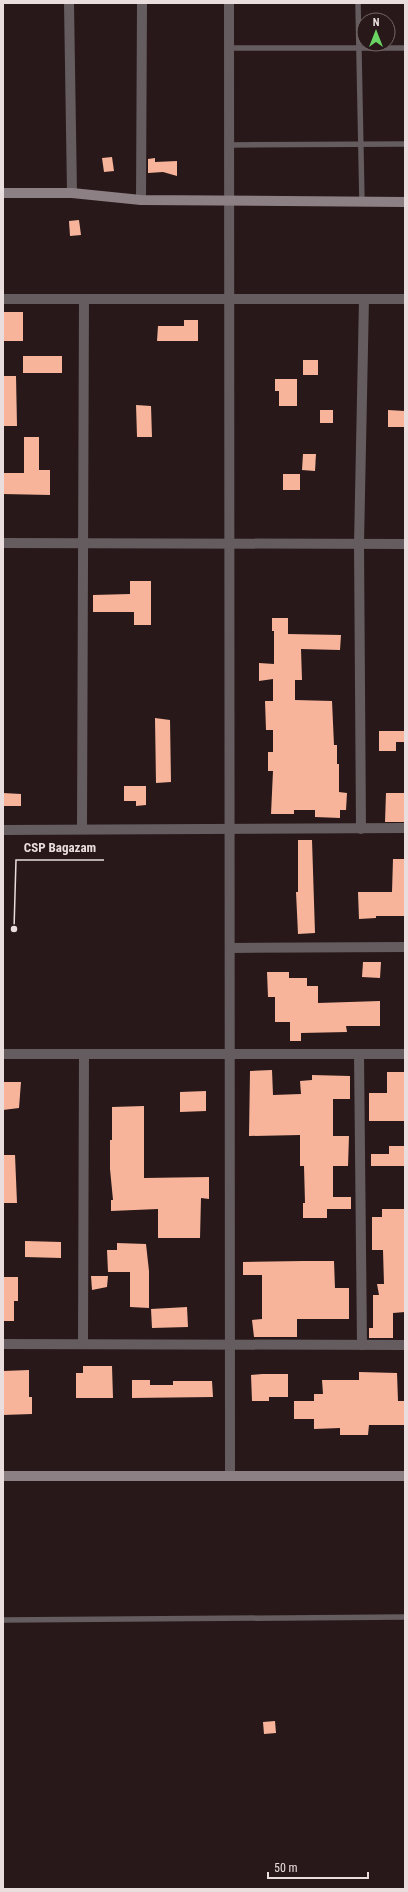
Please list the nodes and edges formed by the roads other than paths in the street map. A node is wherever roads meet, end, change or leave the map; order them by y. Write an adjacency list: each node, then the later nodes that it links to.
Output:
1 (69, 3): 11 (street)
2 (142, 3): 12 (street)
3 (229, 3): 4 (street)
4 (229, 48): 5 (lane); 9 (street)
5 (356, 48)
6 (359, 52): 7 (lane)
7 (361, 144): 8 (lane); 9 (lane); 15 (lane)
8 (405, 144)
9 (229, 145): 13 (street)
10 (3, 193): 11 (street)
11 (72, 193): 12 (street)
12 (141, 200): 13 (street)
13 (229, 200): 15 (street); 18 (street)
14 (405, 202): 15 (street)
15 (362, 203)
16 (3, 299): 17 (street)
17 (84, 299): 18 (street); 22 (street)
18 (230, 299): 19 (street); 23 (street)
19 (364, 299): 20 (street); 24 (street)
20 (405, 299)
21 (3, 543): 22 (street)
22 (83, 543): 23 (street); 27 (street)
23 (230, 543): 24 (street); 28 (street)
24 (360, 544): 25 (street); 29 (street)
25 (405, 544)
26 (405, 828): 29 (street)
27 (82, 829): 28 (street); 30 (street)
28 (230, 829): 29 (street); 32 (street)
29 (361, 829)
30 (3, 830)
31 (405, 947): 32 (street)
32 (230, 948): 35 (street)
33 (3, 1054): 34 (street)
34 (84, 1054): 35 (street); 39 (street)
35 (230, 1054): 36 (street); 40 (street)
36 (360, 1054): 37 (street); 41 (street)
37 (405, 1054)
38 (3, 1344): 39 (street)
39 (83, 1344): 40 (street)
40 (230, 1344): 41 (street); 44 (street)
41 (362, 1345): 42 (street)
42 (405, 1345)
43 (3, 1476): 44 (street)
44 (230, 1476): 45 (street)
45 (405, 1476)
46 (405, 1617): 47 (lane)
47 (3, 1620)

